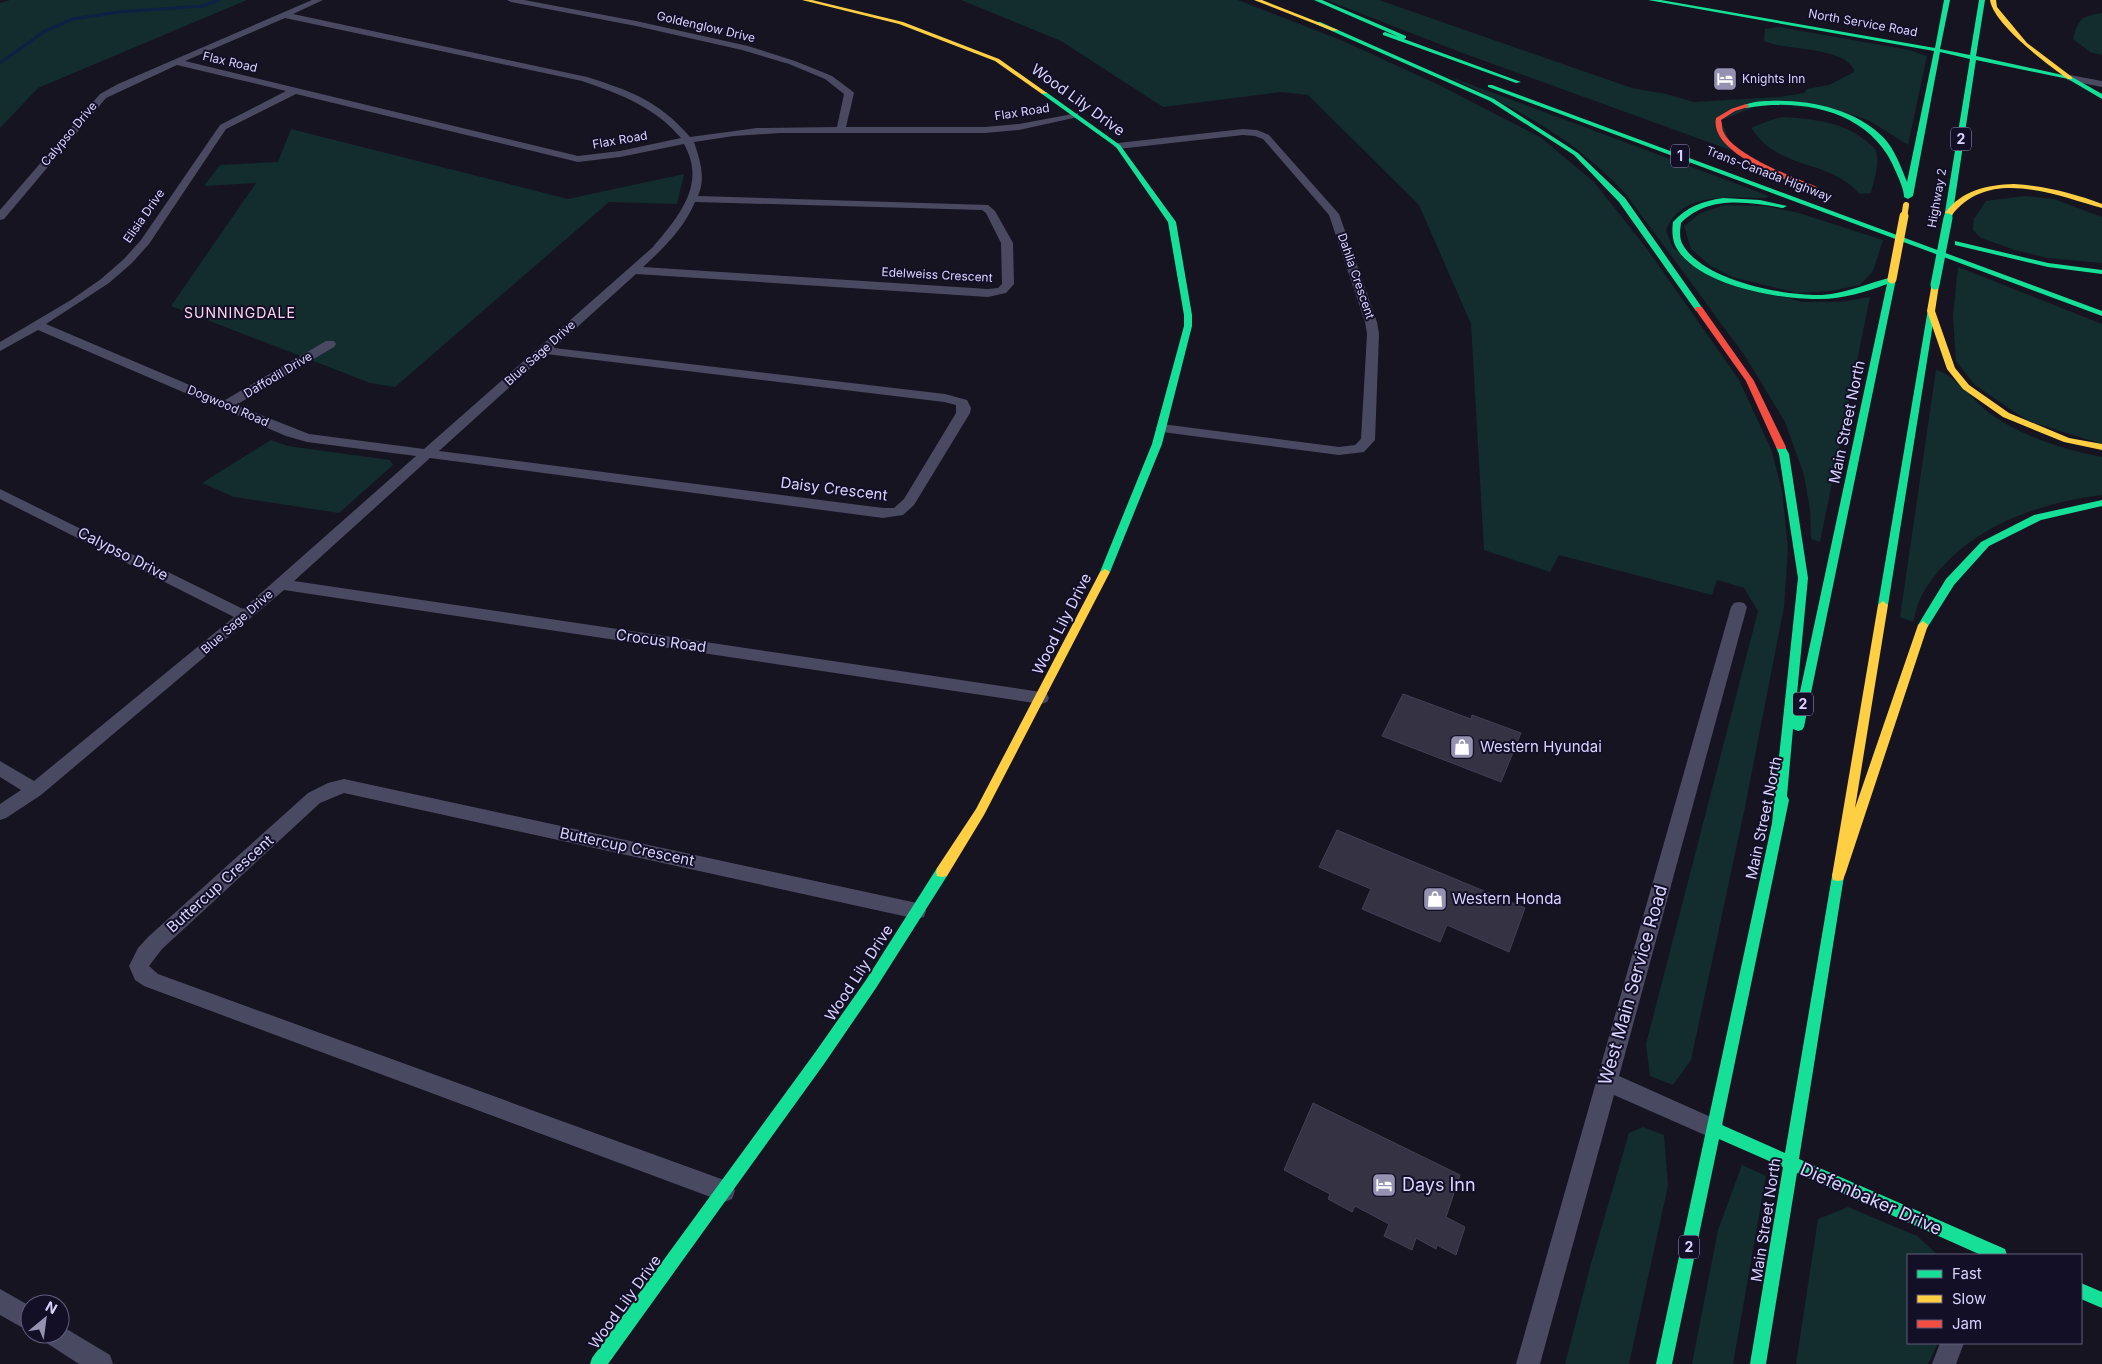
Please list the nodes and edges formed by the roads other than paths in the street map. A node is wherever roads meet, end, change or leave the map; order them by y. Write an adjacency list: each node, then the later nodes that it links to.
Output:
1 (319, 0): 11 (street, Calypso Drive)
2 (511, 0): 23 (street, Goldenglow Drive)
3 (805, 0): 22 (main road, Wood Lily Drive)
4 (1257, 0): 12 (main road, Trans-Canada Highway / 1)
5 (1318, 0): 15 (main road)
6 (1651, 0): 13 (main road, North Service Road)
7 (1947, 0): 13 (main road, Highway 2 / 2)
8 (1982, 0): 14 (main road, Highway 2 / 2)
9 (1993, 0): 17 (main road)
10 (1302, 3): 15 (main road)
11 (285, 14): 16 (street, Calypso Drive); 24 (street, Blue Sage Drive)
12 (1318, 23): 33 (main road, Trans-Canada Highway / 1); 62 (main road)
13 (1937, 50): 14 (main road, North Service Road); 28 (main road, Highway 2 / 2)
14 (1973, 59): 17 (main road, North Service Road); 30 (main road, Highway 2 / 2)
15 (1458, 61): 19 (main road)
16 (177, 62): 20 (street, Flax Road); 31 (street, Calypso Drive)
17 (2070, 78): 18 (street); 21 (main road)
18 (2102, 84)
19 (1532, 87)
20 (296, 90): 24 (street, Flax Road); 45 (street, Elisia Drive)
21 (2102, 97)
22 (1075, 116): 23 (street, Flax Road); 25 (main road, Wood Lily Drive)
23 (841, 130): 24 (street, Flax Road)
24 (689, 140): 27 (street, Blue Sage Drive)
25 (1118, 146): 50 (main road, Wood Lily Drive); 50 (street, Dahlia Crescent)
26 (1726, 158): 28 (main road, Trans-Canada Highway)
27 (693, 199): 37 (street, Blue Sage Drive); 37 (street, Edelweiss Crescent)
28 (1907, 200): 40 (main road, Highway 2 / 2, bridge)
29 (2102, 206): 30 (main road)
30 (1948, 216): 42 (main road, Highway 2 / 2, bridge)
31 (0, 217)
32 (1893, 218): 34 (main road)
33 (1862, 224): 40 (main road); 41 (main road, Trans-Canada Highway / 1)
34 (1912, 225)
35 (1930, 232): 36 (main road)
36 (1958, 242): 38 (main road); 39 (main road)
37 (634, 270): 48 (street, Blue Sage Drive)
38 (2102, 272)
39 (2057, 278)
40 (1892, 279): 62 (main road, Main Street North / 2)
41 (2057, 297): 43 (main road, Trans-Canada Highway / 1); 44 (main road)
42 (1931, 311): 51 (main road); 63 (main road, Main Street North / 2)
43 (2102, 314)
44 (2102, 318)
45 (37, 325): 47 (street, Elisia Drive); 49 (street, Dogwood Road)
46 (330, 344): 49 (street, Daffodil Drive)
47 (0, 347)
48 (543, 350): 52 (street, Blue Sage Drive); 52 (street, Daisy Crescent)
49 (226, 405): 52 (street, Dogwood Road)
50 (1162, 428): 58 (main road, Wood Lily Drive)
51 (2102, 447)
52 (428, 454): 55 (street, Blue Sage Drive)
53 (0, 493): 57 (street, Calypso Drive)
54 (2102, 503): 63 (main road)
55 (280, 584): 57 (street, Blue Sage Drive); 58 (street, Crocus Road)
56 (1739, 607): 65 (street, West Main Service Road)
57 (245, 616): 60 (street, Blue Sage Drive)
58 (1041, 698): 64 (main road, Wood Lily Drive)
59 (0, 768): 60 (street)
60 (35, 790): 61 (street, Blue Sage Drive)
61 (0, 813)
62 (1778, 824): 66 (main road, Main Street North / 2)
63 (1840, 872): 67 (main road, Main Street North / 2)
64 (917, 911): 68 (main road, Wood Lily Drive); 68 (street, Buttercup Crescent)
65 (1606, 1082): 66 (street, Diefenbaker Drive); 78 (street, West Main Service Road)
66 (1714, 1129): 67 (main road, Diefenbaker Drive); 79 (main road, Main Street North / 2)
67 (1790, 1163): 69 (main road, Diefenbaker Drive); 80 (main road, Main Street North / 2)
68 (724, 1191): 77 (main road, Wood Lily Drive)
69 (1992, 1254)
70 (2082, 1291): 71 (main road)
71 (2102, 1300)
72 (0, 1301): 73 (street)
73 (20, 1314)
74 (69, 1344): 76 (street)
75 (1952, 1344): 81 (street)
76 (101, 1364)
77 (598, 1364)
78 (1528, 1364)
79 (1664, 1364)
80 (1758, 1364)
81 (1944, 1364)

